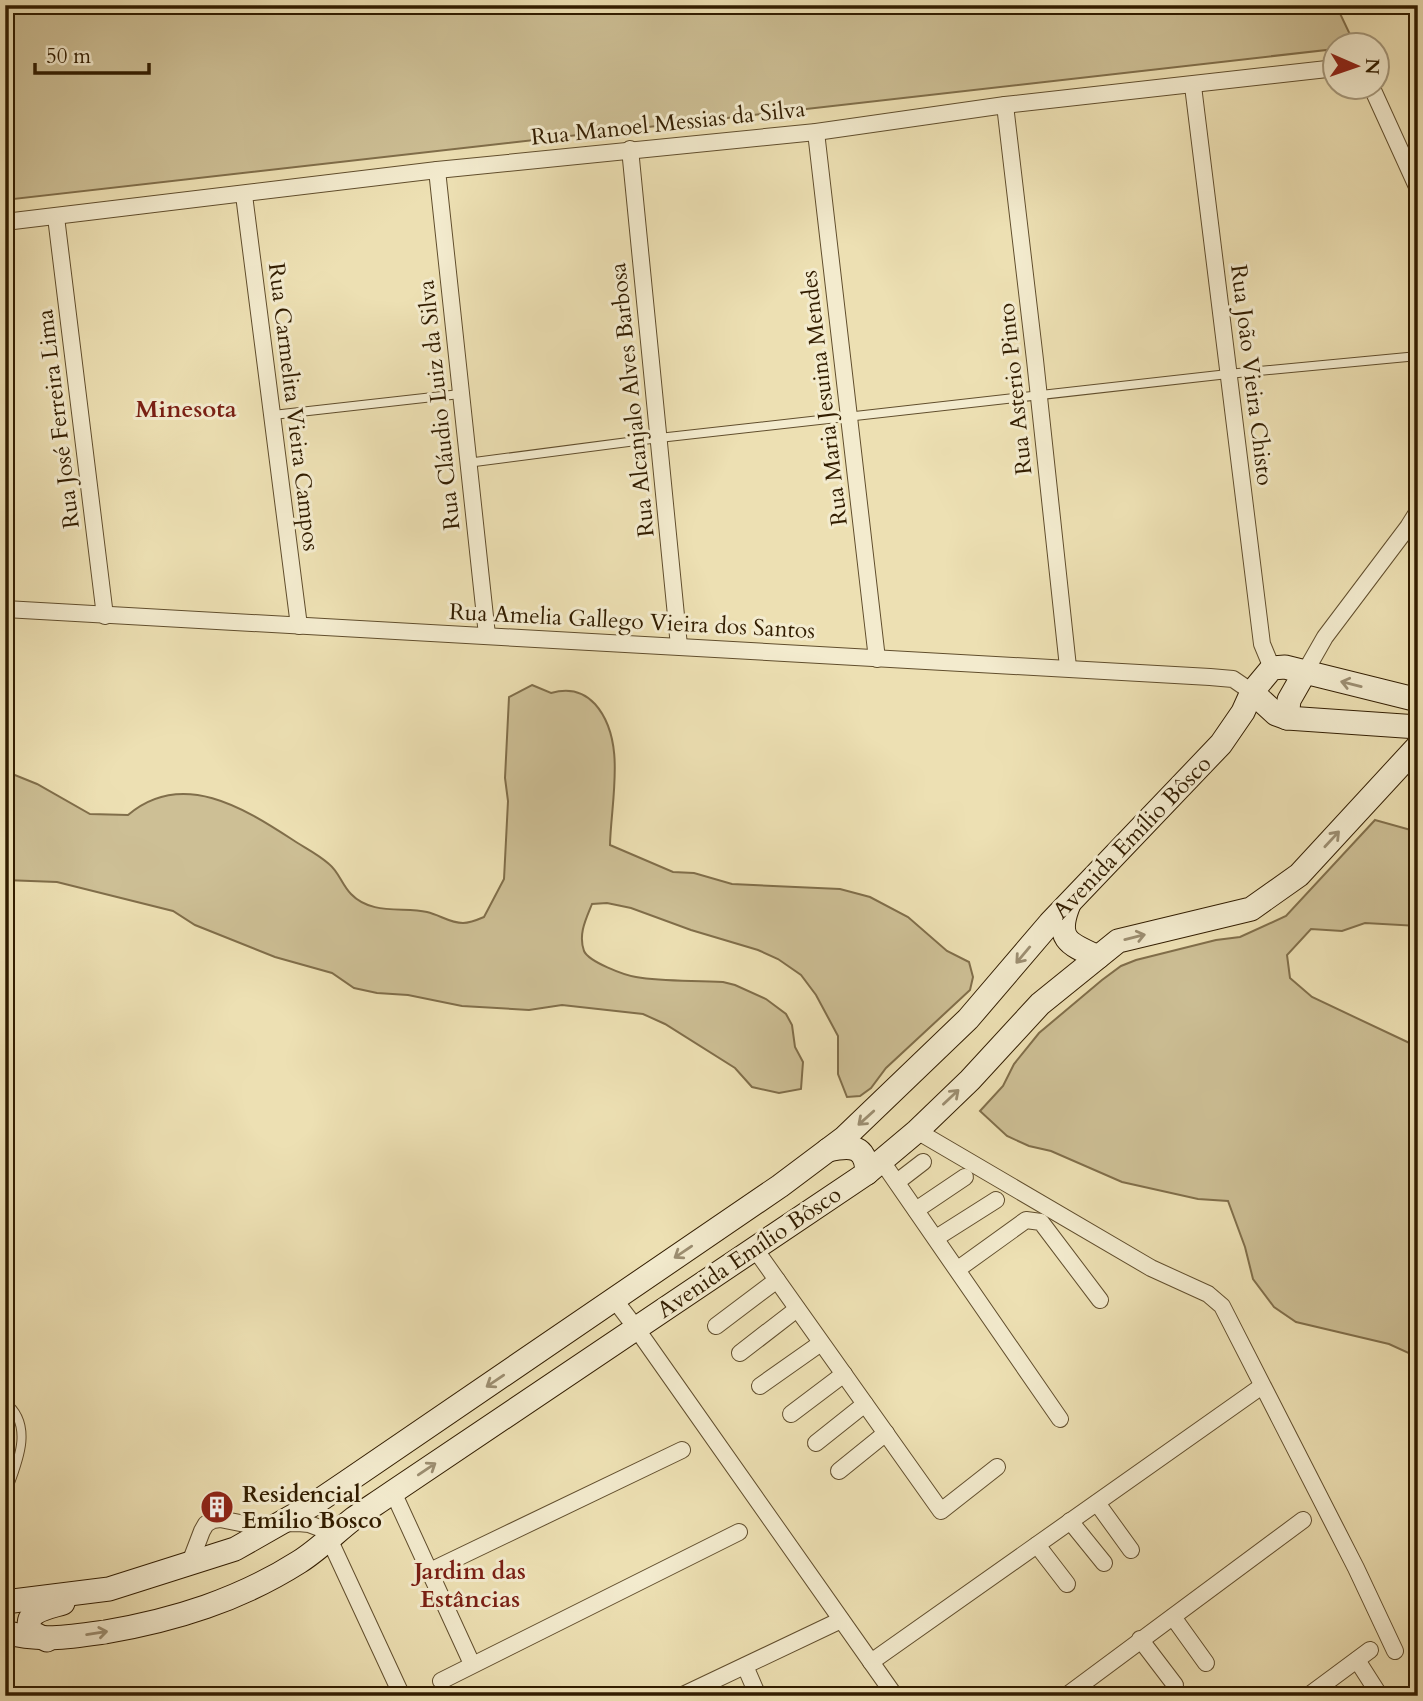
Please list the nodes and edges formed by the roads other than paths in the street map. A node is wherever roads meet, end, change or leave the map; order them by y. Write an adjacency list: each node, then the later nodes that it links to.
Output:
1 (1322, 70): 2 (street, Rua Manoel Messias da Silva)
2 (1193, 86): 4 (street, Rua Manoel Messias da Silva); 13 (street, Rua João Vieira Chisto)
3 (1378, 102): 8 (street)
4 (1004, 105): 5 (street, Rua Manoel Messias da Silva); 15 (street, Rua Asterio Pinto)
5 (816, 132): 6 (street, Rua Manoel Messias da Silva); 17 (street, Rua Maria Jesuina Mendes)
6 (629, 149): 7 (street, Rua Manoel Messias da Silva); 18 (street, Rua Alcanjalo Alves Barbosa)
7 (437, 170): 9 (street, Rua Manoel Messias da Silva); 14 (street, Rua Cláudio Luiz da Silva)
8 (1418, 189)
9 (244, 195): 10 (street, Rua Manoel Messias da Silva); 16 (street, Rua Carmelita Vieira Campos)
10 (56, 217): 11 (street, Rua Manoel Messias da Silva); 22 (street, Rua José Ferreira Lima)
11 (5, 222)
12 (1418, 356): 13 (lane)
13 (1228, 374): 15 (lane); 28 (street, Rua João Vieira Chisto)
14 (460, 394): 16 (lane); 19 (street, Rua Cláudio Luiz da Silva)
15 (1039, 396): 17 (lane); 27 (street, Rua Asterio Pinto)
16 (273, 415): 23 (street, Rua Carmelita Vieira Campos)
17 (849, 418): 18 (lane); 26 (street, Rua Maria Jesuina Mendes)
18 (659, 438): 19 (lane); 25 (street, Rua Alcanjalo Alves Barbosa)
19 (467, 463): 24 (street, Rua Cláudio Luiz da Silva)
20 (1418, 511): 29 (street)
21 (5, 608): 22 (street, Rua Amelia Gallego Vieira dos Santos)
22 (105, 616): 23 (street, Rua Amelia Gallego Vieira dos Santos)
23 (299, 626): 24 (street, Rua Amelia Gallego Vieira dos Santos)
24 (487, 635): 25 (street, Rua Amelia Gallego Vieira dos Santos)
25 (679, 646): 26 (street, Rua Amelia Gallego Vieira dos Santos)
26 (877, 659): 27 (street, Rua Amelia Gallego Vieira dos Santos)
27 (1068, 667): 30 (street, Rua Amelia Gallego Vieira dos Santos)
28 (1272, 668): 29 (main road); 30 (main road, Avenida Emílio Bôsco)
29 (1305, 672): 31 (main road, one-way to 29); 32 (main road)
30 (1252, 692): 32 (main road); 35 (main road, Avenida Emílio Bôsco)
31 (1418, 700)
32 (1287, 718): 33 (main road)
33 (1418, 727)
34 (1418, 746): 36 (main road, Avenida Emílio Bôsco, one-way to 34)
35 (1070, 901): 36 (main road); 38 (main road, Avenida Emílio Bôsco, one-way to 38)
36 (1098, 957): 37 (main road, Avenida Emílio Bôsco, one-way to 36)
37 (917, 1131): 40 (main road, Avenida Emílio Bôsco); 58 (street)
38 (828, 1150): 40 (main road); 49 (main road, Avenida Emílio Bôsco, one-way to 49)
39 (923, 1162): 42 (street)
40 (874, 1166): 42 (street); 46 (main road, Avenida Emílio Bôsco)
41 (965, 1177): 44 (street)
42 (897, 1182): 44 (street)
43 (996, 1200): 45 (street)
44 (916, 1210): 45 (street)
45 (936, 1238): 47 (street)
46 (755, 1249): 48 (street); 53 (main road, Avenida Emílio Bôsco)
47 (958, 1269): 50 (street); 62 (street)
48 (777, 1280): 51 (street); 52 (street)
49 (614, 1300): 53 (street); 73 (main road, Avenida Emílio Bôsco, one-way to 73)
50 (1100, 1300)
51 (797, 1309): 54 (street); 55 (street)
52 (716, 1326)
53 (636, 1328): 68 (main road, Avenida Emílio Bôsco, one-way to 53); 85 (street)
54 (821, 1343): 56 (street); 57 (street)
55 (740, 1353)
56 (844, 1374): 60 (street); 61 (street)
57 (760, 1386)
58 (1262, 1386): 70 (street); 89 (street)
59 (5, 1402): 69 (lane)
60 (865, 1404): 63 (street); 64 (street)
61 (791, 1414)
62 (1060, 1419)
63 (886, 1433): 66 (street); 67 (street)
64 (816, 1443)
65 (682, 1450): 80 (street)
66 (997, 1467)
67 (839, 1471)
68 (393, 1492): 75 (main road, Avenida Emílio Bôsco); 80 (street)
69 (5, 1496)
70 (1097, 1503): 72 (street); 77 (street)
71 (1303, 1520): 84 (street)
72 (1070, 1521): 76 (street); 78 (street)
73 (280, 1524): 75 (street); 79 (main road, Avenida Emílio Bôsco); 79 (street)
74 (739, 1532): 92 (street)
75 (330, 1538): 88 (main road, Avenida Emílio Bôsco, one-way to 75); 97 (street)
76 (1037, 1545): 81 (street); 90 (street)
77 (1131, 1550)
78 (1104, 1563)
79 (189, 1565): 82 (main road, Avenida Emílio Bôsco)
80 (429, 1571): 92 (street)
81 (1067, 1584)
82 (109, 1589): 83 (main road, Avenida Emílio Bôsco); 88 (main road)
83 (5, 1602)
84 (1173, 1617): 87 (street); 91 (street)
85 (841, 1620): 90 (street); 93 (street)
86 (5, 1632): 88 (main road, Avenida Emílio Bôsco)
87 (1140, 1639): 96 (street); 102 (street)
88 (47, 1640)
89 (1395, 1651)
90 (871, 1662): 101 (street)
91 (1206, 1663)
92 (472, 1664): 95 (street)
93 (745, 1666): 94 (street); 100 (street)
94 (715, 1680): 98 (street); 99 (street)
95 (441, 1681)
96 (1175, 1685)
97 (402, 1696)
98 (681, 1696)
99 (722, 1696)
100 (758, 1696)
101 (895, 1696)
102 (1066, 1696)
103 (1308, 1696): 104 (street)
104 (1380, 1696)

